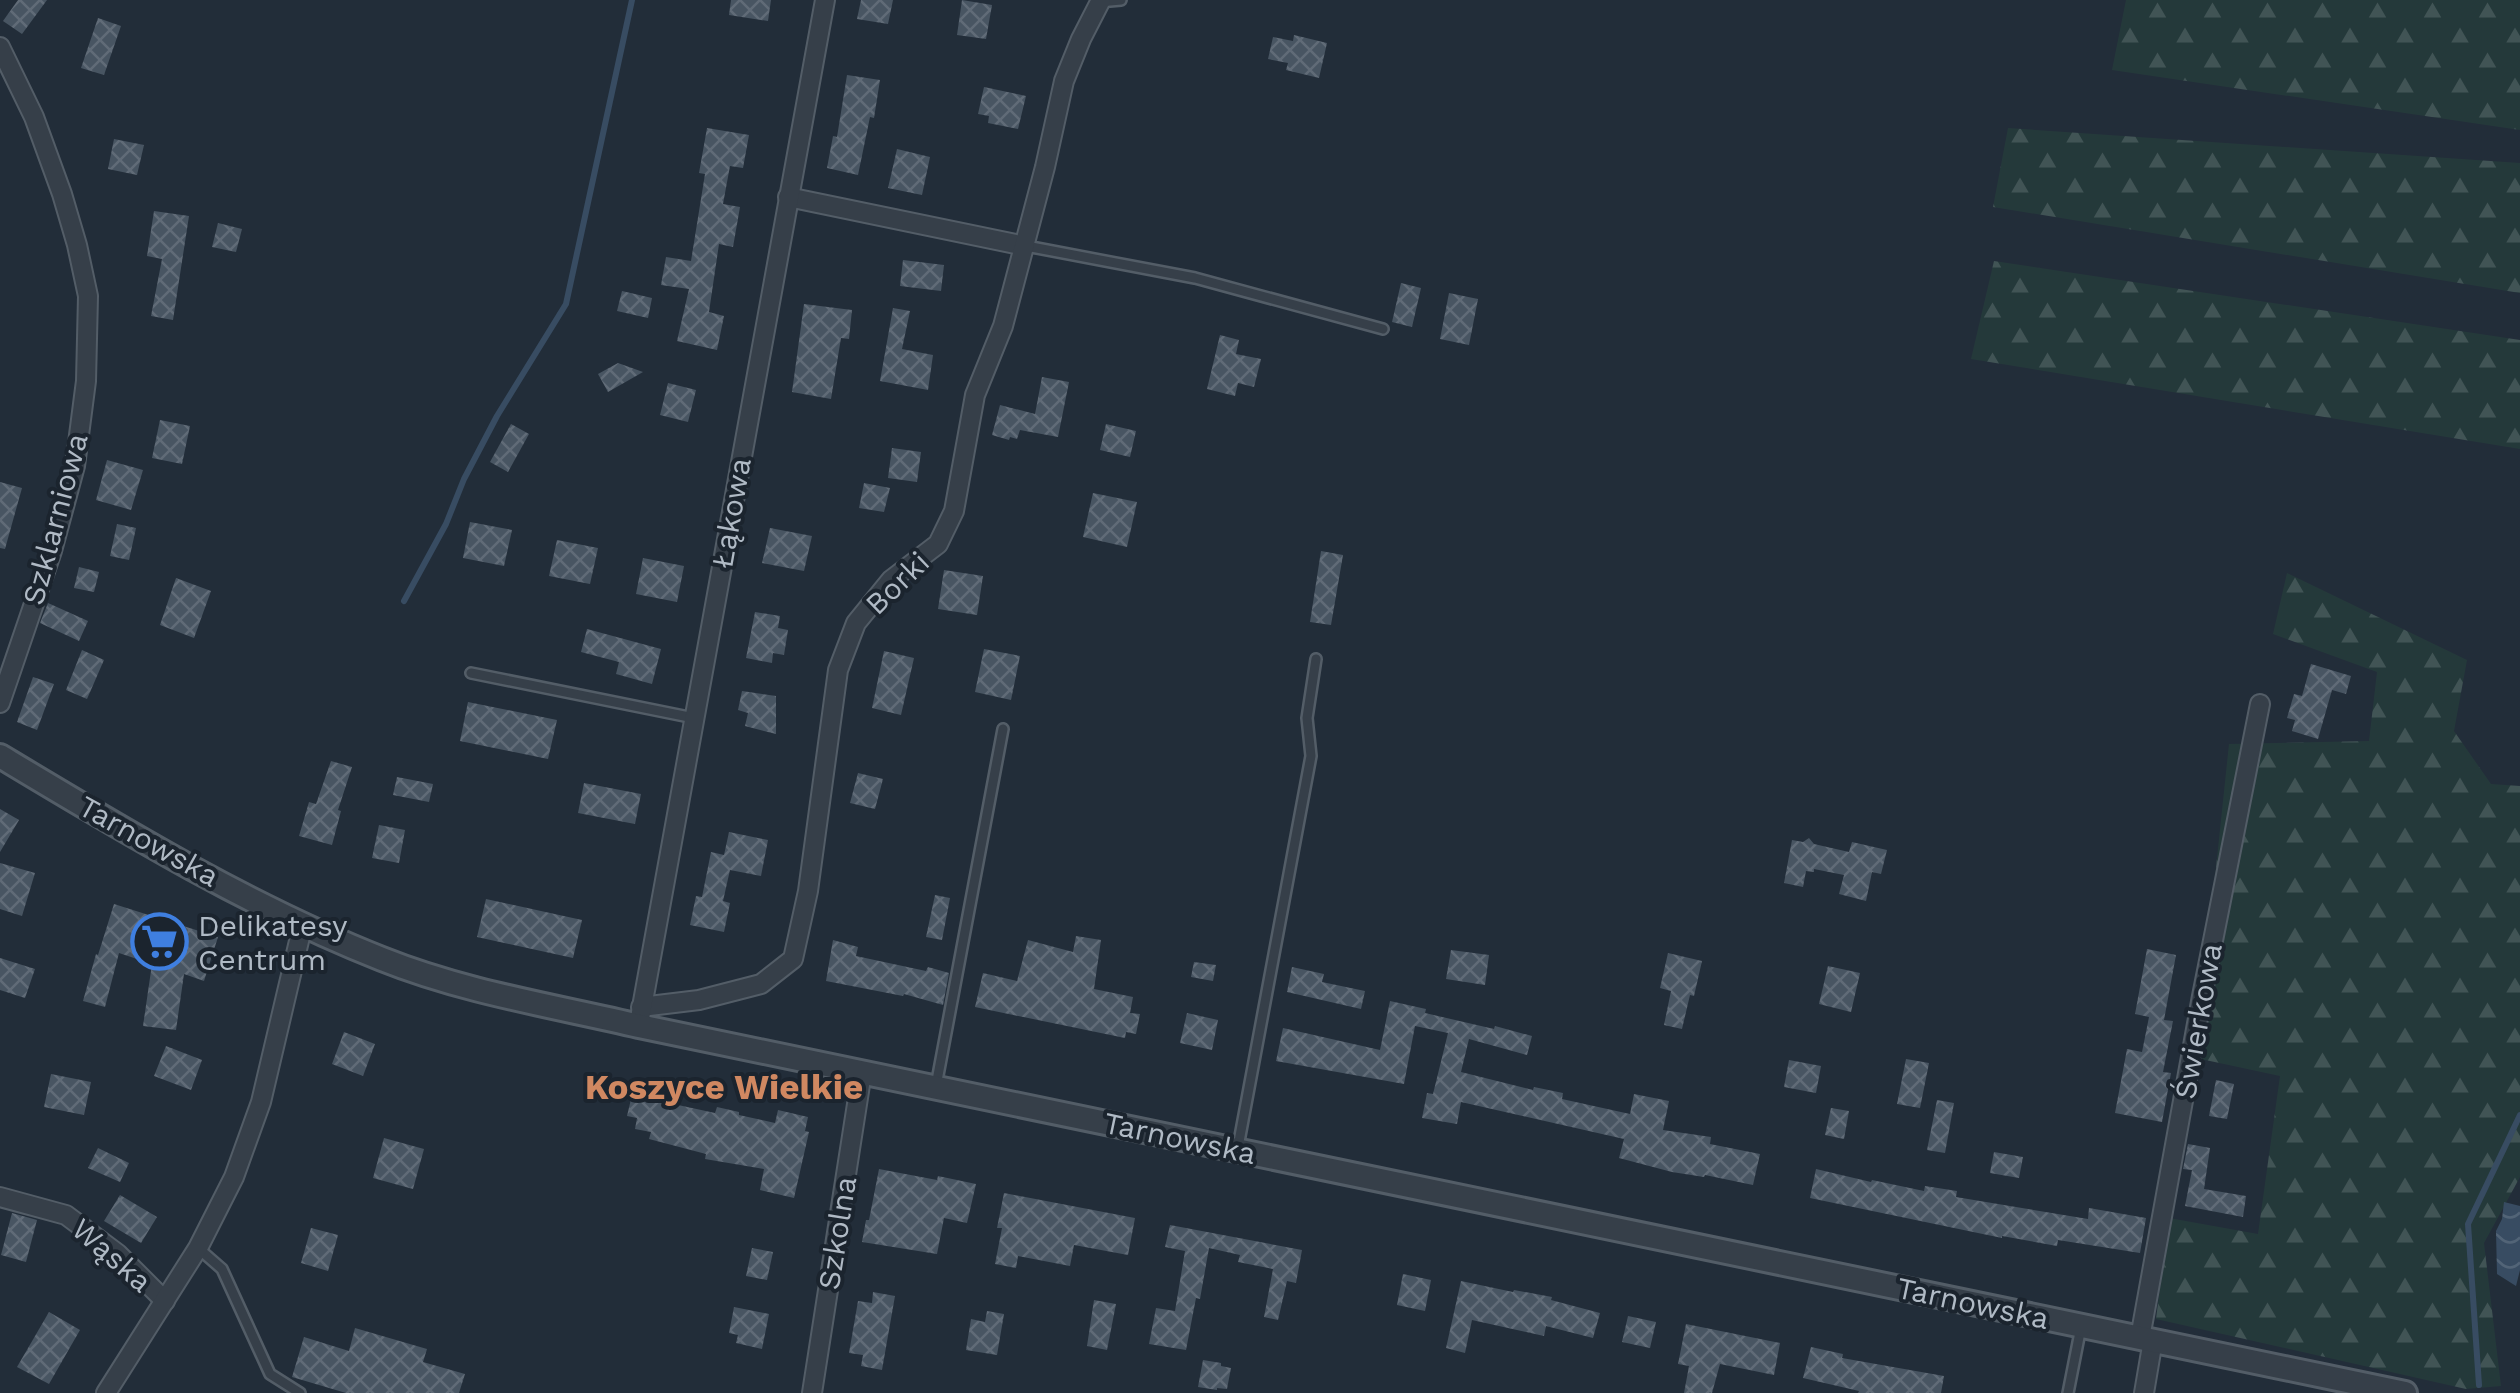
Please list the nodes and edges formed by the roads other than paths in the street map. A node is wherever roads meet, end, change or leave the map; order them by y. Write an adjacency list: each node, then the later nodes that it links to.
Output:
1 (825, 0): 5 (street, Łąkowa)
2 (1121, 0): 3 (lane)
3 (1096, 1): 6 (street, Borki)
4 (0, 47): 10 (street, Szklarniowa)
5 (788, 196): 6 (street); 12 (street, Łąkowa)
6 (1025, 246): 7 (lane); 16 (street, Borki)
7 (1383, 328)
8 (1316, 659): 19 (lane)
9 (470, 673): 12 (lane)
10 (0, 703)
11 (2260, 704): 24 (street, Świerkowa)
12 (694, 718): 16 (street, Łąkowa)
13 (1003, 729): 18 (lane)
14 (0, 756): 15 (street, Tarnowska)
15 (303, 924): 16 (street, Tarnowska); 21 (street)
16 (640, 1016): 17 (street, Tarnowska)
17 (862, 1072): 18 (street, Tarnowska); 28 (street, Szkolna)
18 (936, 1086): 19 (street, Tarnowska)
19 (1238, 1150): 23 (street, Tarnowska)
20 (0, 1197): 22 (street, Wąska)
21 (198, 1248): 22 (street); 27 (lane)
22 (164, 1302): 26 (street)
23 (2081, 1326): 24 (street, Tarnowska); 29 (lane)
24 (2147, 1339): 25 (street, Tarnowska); 30 (street)
25 (2364, 1389): 31 (street, Tarnowska)
26 (106, 1393)
27 (300, 1393)
28 (812, 1393)
29 (2068, 1393)
30 (2144, 1393)
31 (2405, 1393)

